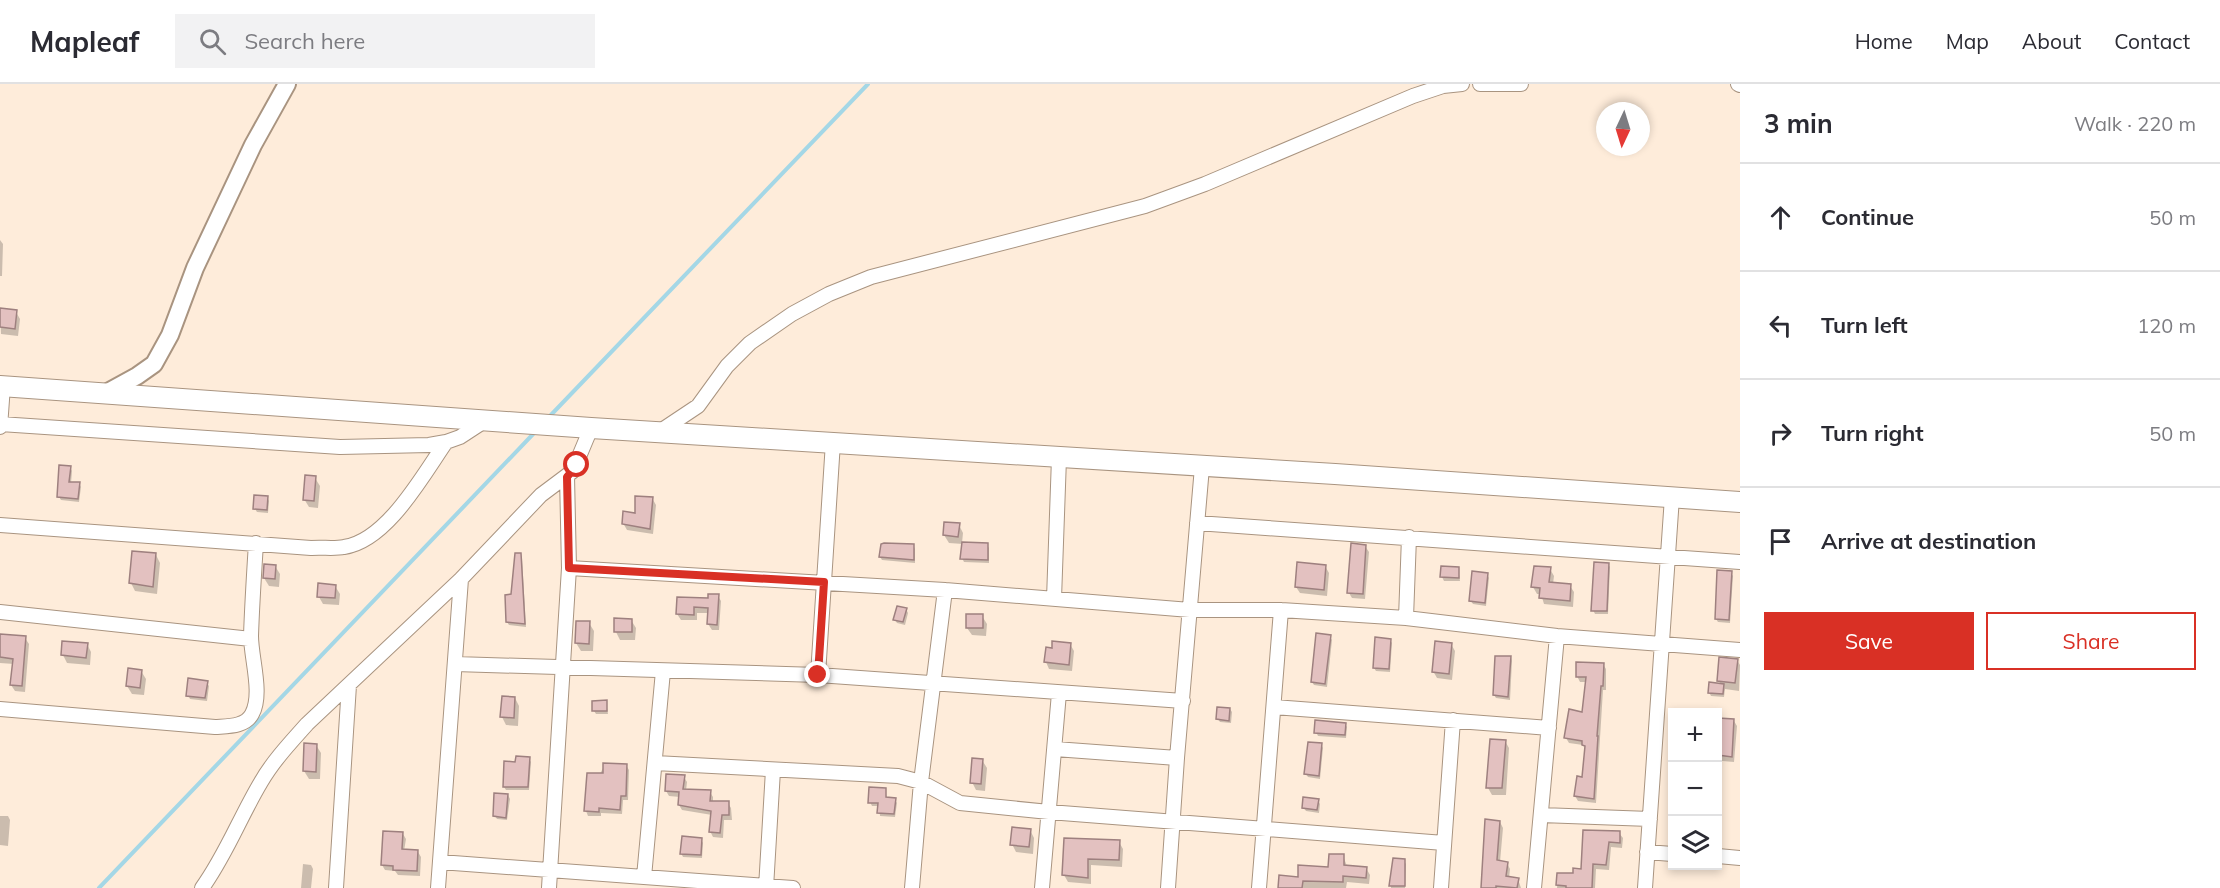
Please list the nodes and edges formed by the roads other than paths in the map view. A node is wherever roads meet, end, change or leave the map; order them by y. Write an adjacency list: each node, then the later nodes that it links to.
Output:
1 (287, 84): 6 (street)
2 (1462, 84): 10 (street)
3 (1480, 84): 4 (street)
4 (1521, 84)
5 (2, 386): 6 (main road); 8 (street)
6 (106, 393): 7 (main road)
7 (486, 420): 9 (main road); 11 (street)
8 (0, 425): 11 (street)
9 (591, 428): 10 (main road); 15 (street)
10 (659, 432): 12 (main road)
11 (446, 442): 21 (street)
12 (833, 442): 13 (main road); 26 (street)
13 (1059, 458): 14 (main road); 28 (street)
14 (1202, 466): 16 (main road); 18 (street)
15 (567, 477): 24 (street); 25 (street)
16 (1672, 497): 17 (main road); 22 (street)
17 (1740, 502)
18 (1197, 524): 20 (street); 29 (street)
19 (0, 525): 21 (street)
20 (1409, 537): 22 (street); 32 (street)
21 (256, 543): 34 (street)
22 (1668, 557): 23 (street); 35 (street)
23 (1740, 562)
24 (569, 568): 26 (street); 38 (street)
25 (461, 579): 37 (street); 41 (street)
26 (824, 582): 27 (street); 40 (street)
27 (945, 590): 28 (street); 42 (street)
28 (1054, 599): 29 (street)
29 (1190, 610): 30 (street); 44 (street)
30 (1281, 610): 32 (street); 45 (street)
31 (0, 612): 34 (street)
32 (1406, 618): 33 (street)
33 (1557, 636): 35 (street); 48 (street)
34 (251, 639): 46 (street)
35 (1662, 644): 36 (street); 56 (street)
36 (1740, 650)
37 (454, 664): 38 (street); 64 (street)
38 (563, 667): 39 (street); 65 (street)
39 (663, 671): 40 (street); 51 (street)
40 (818, 675): 42 (street)
41 (349, 685): 68 (street); 69 (street)
42 (932, 685): 43 (street); 53 (street)
43 (1059, 693): 44 (street); 49 (street)
44 (1183, 701): 50 (street)
45 (1274, 707): 47 (street); 58 (street)
46 (0, 709)
47 (1453, 720): 48 (street); 59 (street)
48 (1549, 728): 55 (street)
49 (1055, 749): 50 (street); 54 (street)
50 (1177, 758): 57 (street)
51 (655, 763): 52 (street); 66 (street)
52 (773, 770): 53 (street); 67 (street)
53 (921, 782): 54 (street); 73 (street)
54 (1049, 812): 57 (street); 74 (street)
55 (1541, 815): 56 (street); 78 (street)
56 (1650, 819): 60 (street)
57 (1173, 821): 58 (street); 75 (street)
58 (1264, 830): 59 (street); 76 (street)
59 (1444, 843): 77 (street)
60 (1647, 852): 61 (street); 79 (street)
61 (1668, 854)
62 (1722, 856): 63 (street)
63 (1740, 858)
64 (440, 862): 65 (street); 70 (street)
65 (550, 870): 66 (street); 71 (street)
66 (644, 877): 67 (street)
67 (766, 887): 72 (street)
68 (202, 888)
69 (336, 888)
70 (438, 888)
71 (549, 888)
72 (793, 888)
73 (912, 888)
74 (1042, 888)
75 (1168, 888)
76 (1259, 888)
77 (1441, 888)
78 (1534, 888)
79 (1645, 888)

